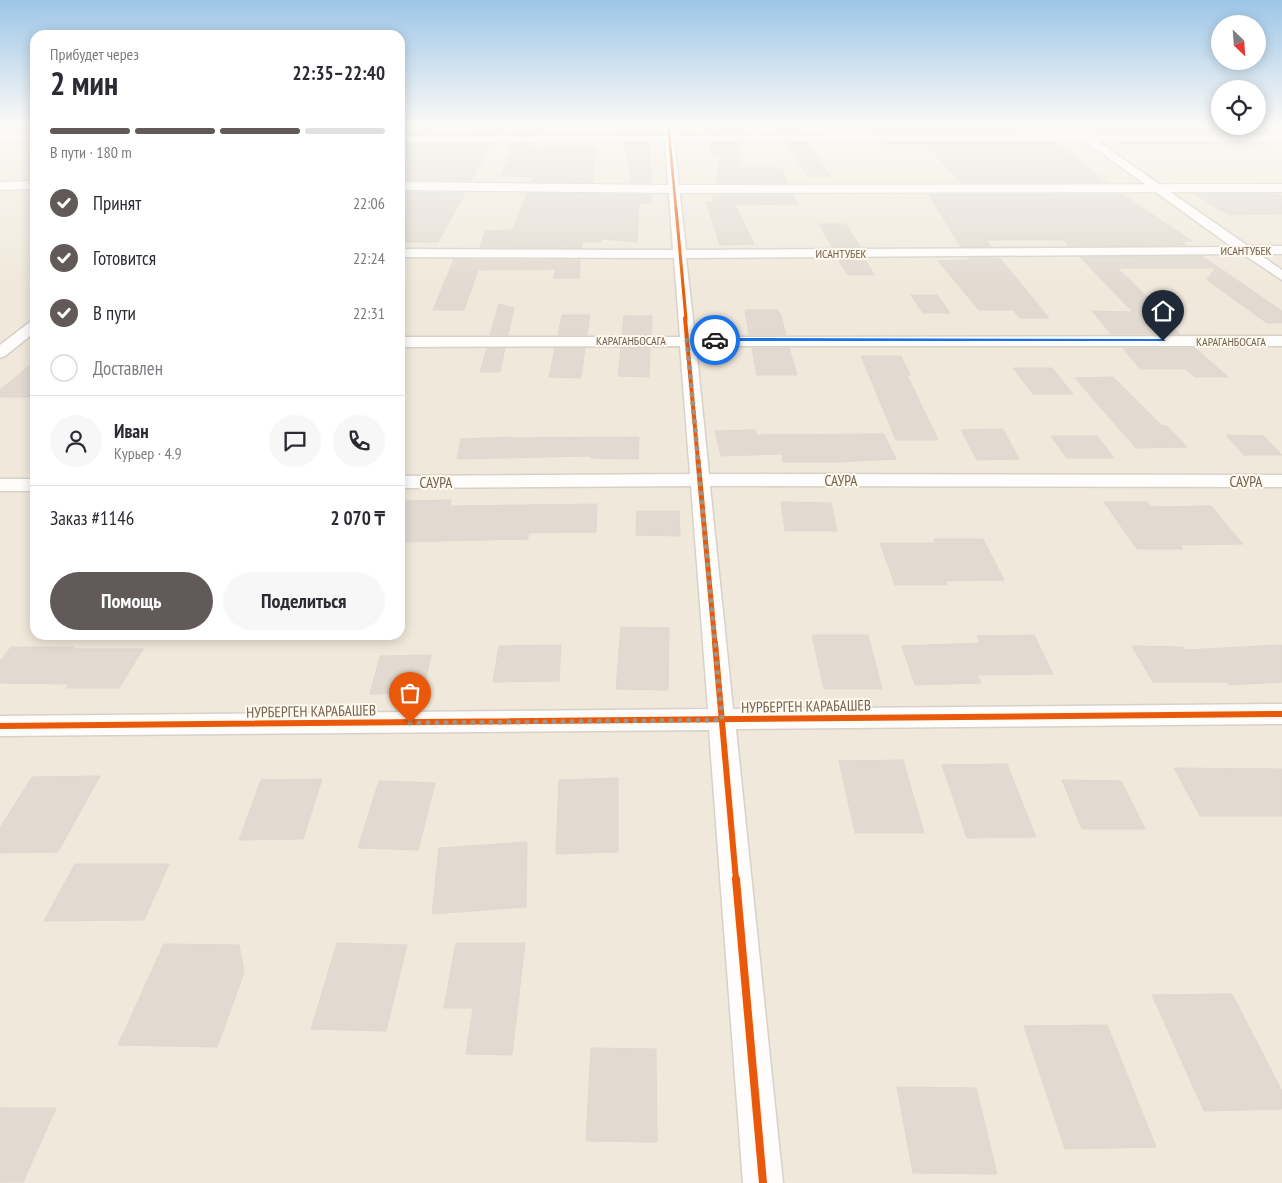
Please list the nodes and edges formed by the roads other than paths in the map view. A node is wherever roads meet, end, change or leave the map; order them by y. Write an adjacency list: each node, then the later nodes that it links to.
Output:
1 (673, 178): 8 (street)
2 (1143, 178): 6 (street)
3 (30, 185): 4 (street)
4 (0, 186)
5 (405, 186): 8 (street)
6 (1157, 188): 7 (street); 8 (street); 9 (street)
7 (1282, 188)
8 (674, 189): 12 (street)
9 (1245, 250): 10 (street, ИСАНТУБЕК); 12 (street, ИСАНТУБЕК); 13 (street)
10 (1282, 250)
11 (405, 253): 12 (street, ИСАНТУБЕК)
12 (680, 254): 15 (street)
13 (1282, 276)
14 (30, 329): 19 (street)
15 (687, 340): 16 (street, КАРАГАНБОСАГА); 17 (street, КАРАГАНБОСАГА); 20 (street)
16 (1282, 341)
17 (405, 342)
18 (30, 345): 19 (street)
19 (5, 349)
20 (700, 480): 21 (street, САУРА); 22 (street, САУРА); 26 (street)
21 (1282, 481)
22 (405, 482)
23 (0, 485): 24 (street)
24 (30, 485)
25 (1282, 714): 26 (street, НУРБЕРГЕН КАРАБАШЕВ)
26 (722, 720): 27 (street, НУРБЕРГЕН КАРАБАШЕВ); 28 (street)
27 (0, 726)
28 (764, 1183)

